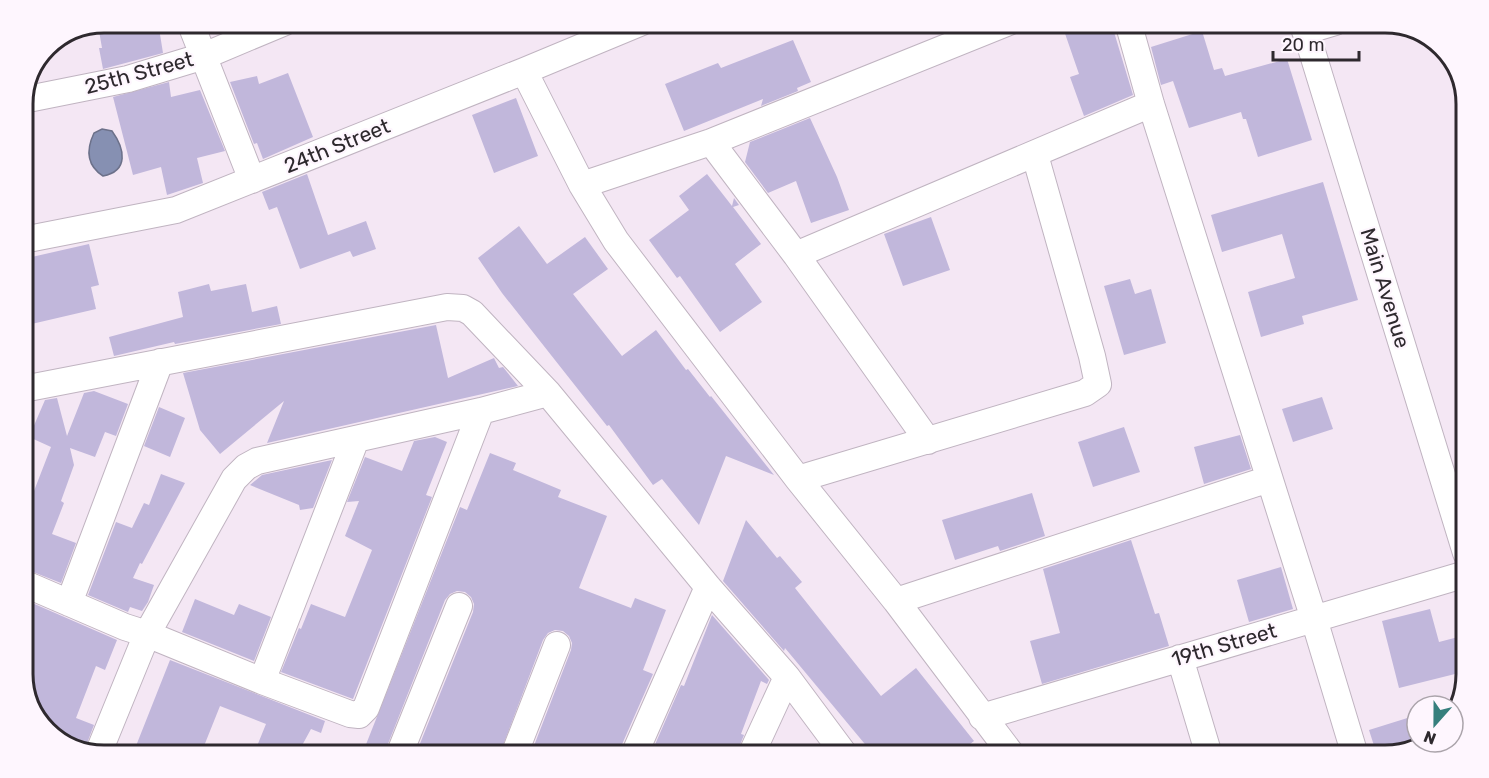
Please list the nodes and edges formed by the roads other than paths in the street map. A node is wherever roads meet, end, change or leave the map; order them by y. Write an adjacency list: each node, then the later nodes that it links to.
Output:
1 (195, 33): 7 (street)
2 (259, 33): 7 (street, 25th Street)
3 (616, 33): 8 (street, 24th Street)
4 (982, 33): 11 (street)
5 (1131, 33): 10 (street)
6 (1306, 33): 25 (street, Main Avenue)
7 (204, 56): 9 (street, 25th Street); 13 (street)
8 (524, 71): 13 (street, 24th Street); 14 (street)
9 (33, 98)
10 (1151, 104): 12 (street); 24 (street)
11 (711, 142): 14 (street); 16 (street)
12 (1035, 155): 16 (street); 22 (street)
13 (252, 180): 15 (street, 24th Street)
14 (582, 185): 23 (street)
15 (33, 238)
16 (796, 255): 22 (street)
17 (160, 362): 18 (street); 19 (street); 30 (street)
18 (33, 387)
19 (548, 393): 20 (street); 28 (street)
20 (482, 411): 21 (street); 37 (street)
21 (356, 439): 33 (street); 37 (street)
22 (928, 441): 23 (street)
23 (798, 479): 29 (street)
24 (1269, 479): 29 (street); 32 (street)
25 (1456, 521)
26 (1456, 577): 32 (street, 19th Street)
27 (33, 587): 30 (street)
28 (708, 587): 36 (street); 42 (street)
29 (896, 601): 38 (street)
30 (69, 603): 33 (street)
31 (459, 606): 40 (street)
32 (1314, 619): 35 (street, 19th Street); 47 (street)
33 (147, 634): 37 (street); 39 (street)
34 (557, 645): 41 (street)
35 (1180, 658): 38 (street, 19th Street); 46 (street)
36 (787, 678): 43 (street); 44 (street)
37 (262, 681)
38 (982, 717): 45 (street)
39 (102, 745)
40 (403, 745)
41 (518, 745)
42 (639, 745)
43 (757, 745)
44 (837, 745)
45 (1004, 745)
46 (1206, 745)
47 (1352, 745)

